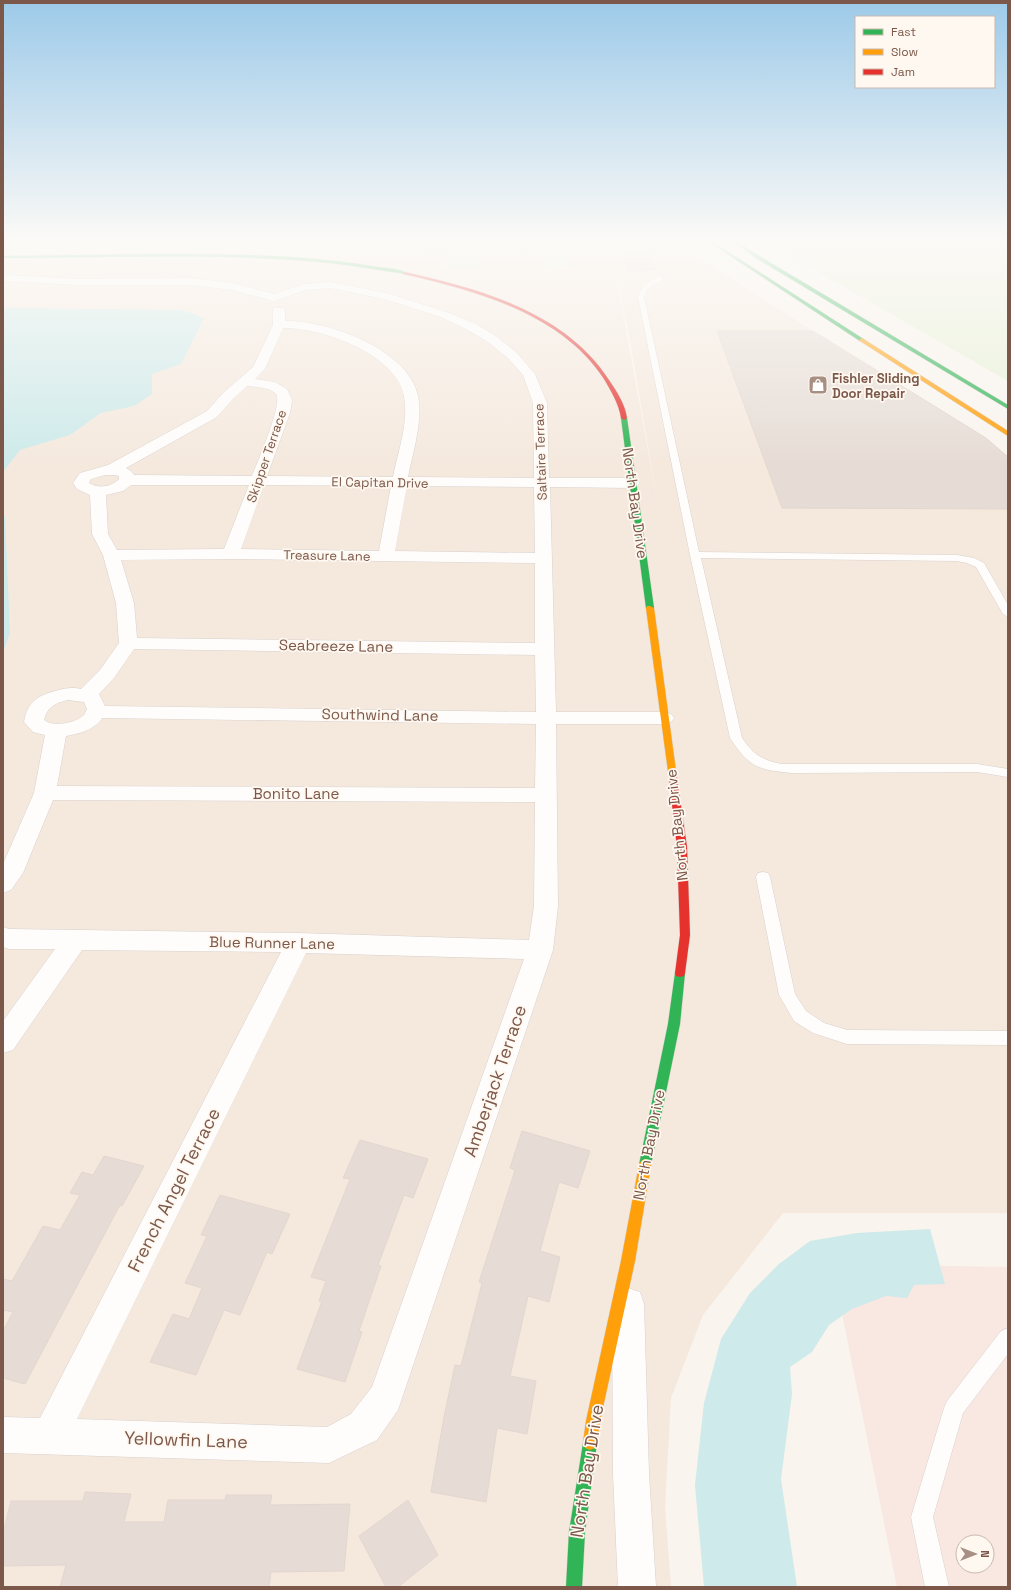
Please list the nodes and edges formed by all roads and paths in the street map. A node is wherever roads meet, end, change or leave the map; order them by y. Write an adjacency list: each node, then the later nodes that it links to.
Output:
1 (280, 316): 7 (street)
2 (448, 316): 15 (street, Saltaire Terrace)
3 (534, 316): 16 (street, North Bay Drive)
4 (645, 316): 20 (lane)
5 (824, 316): 10 (street)
6 (856, 316): 9 (street)
7 (279, 325): 8 (street); 14 (street)
8 (246, 382): 11 (street); 13 (street, Skipper Terrace)
9 (1008, 407)
10 (1008, 434)
11 (111, 470): 12 (street); 17 (street)
12 (127, 480): 13 (street, El Capitan Drive); 17 (street)
13 (258, 481): 14 (street, El Capitan Drive); 18 (street, Skipper Terrace)
14 (400, 482): 15 (street, El Capitan Drive); 21 (street)
15 (542, 483): 16 (street, El Capitan Drive); 22 (street, Saltaire Terrace)
16 (632, 483): 28 (street, North Bay Drive)
17 (98, 491): 19 (street)
18 (231, 554): 19 (street, Treasure Lane); 21 (street, Treasure Lane)
19 (111, 555): 24 (street)
20 (695, 555): 23 (lane); 30 (lane)
21 (386, 556): 22 (street, Treasure Lane)
22 (543, 558): 25 (street, Saltaire Terrace)
23 (1008, 614)
24 (128, 643): 25 (street, Seabreeze Lane); 26 (street)
25 (544, 649): 27 (street, Saltaire Terrace)
26 (91, 704): 27 (street, Southwind Lane); 29 (street); 29 (street)
27 (546, 718): 28 (street, Southwind Lane); 32 (street, Amberjack Terrace)
28 (664, 718): 41 (street, North Bay Drive)
29 (56, 731): 31 (street)
30 (1008, 774)
31 (45, 793): 32 (street, Bonito Lane); 34 (street)
32 (546, 795): 38 (street, Amberjack Terrace)
33 (763, 877): 39 (lane)
34 (3, 884)
35 (3, 937): 36 (street, Blue Runner Lane)
36 (75, 940): 37 (street, Blue Runner Lane); 40 (street)
37 (298, 943): 38 (street, Blue Runner Lane); 45 (street, French Angel Terrace)
38 (540, 950): 43 (street, Amberjack Terrace)
39 (1008, 1038)
40 (3, 1042)
41 (628, 1261): 46 (street, North Bay Drive); 47 (street, North Bay Drive)
42 (1008, 1338): 48 (lane)
43 (364, 1427): 45 (street, Yellowfin Lane)
44 (3, 1435): 45 (street, Yellowfin Lane)
45 (50, 1436)
46 (574, 1587)
47 (637, 1587)
48 (937, 1587)

